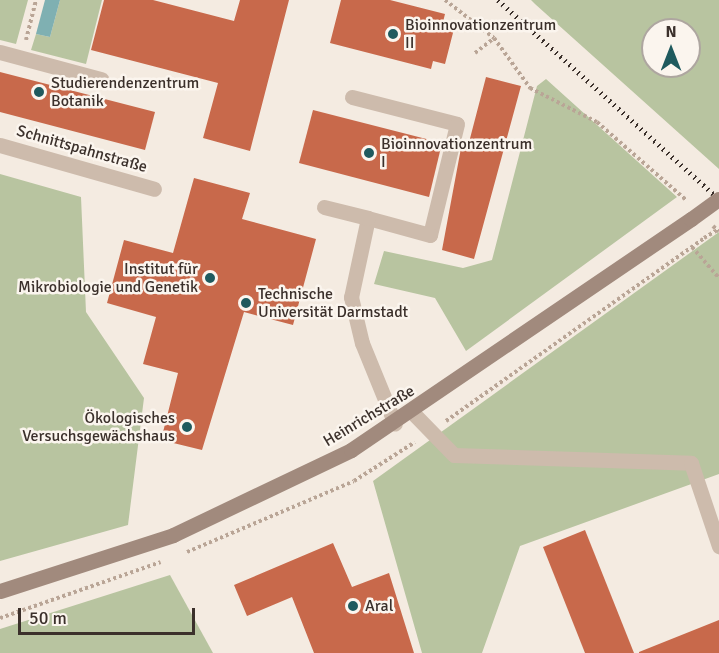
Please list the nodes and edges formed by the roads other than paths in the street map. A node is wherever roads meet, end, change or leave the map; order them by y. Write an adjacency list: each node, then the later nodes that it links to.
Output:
1 (0, 52): 2 (lane)
2 (101, 79)
3 (352, 98): 8 (lane)
4 (0, 144): 5 (lane, Schnittspahnstraße)
5 (154, 189)
6 (719, 199): 9 (main road, Heinrichstraße, bridge)
7 (324, 207): 8 (lane)
8 (368, 218): 10 (lane)
9 (412, 412): 10 (main road, Heinrichstraße); 11 (lane)
10 (394, 424): 12 (main road, Heinrichstraße)
11 (719, 546)
12 (0, 591)

